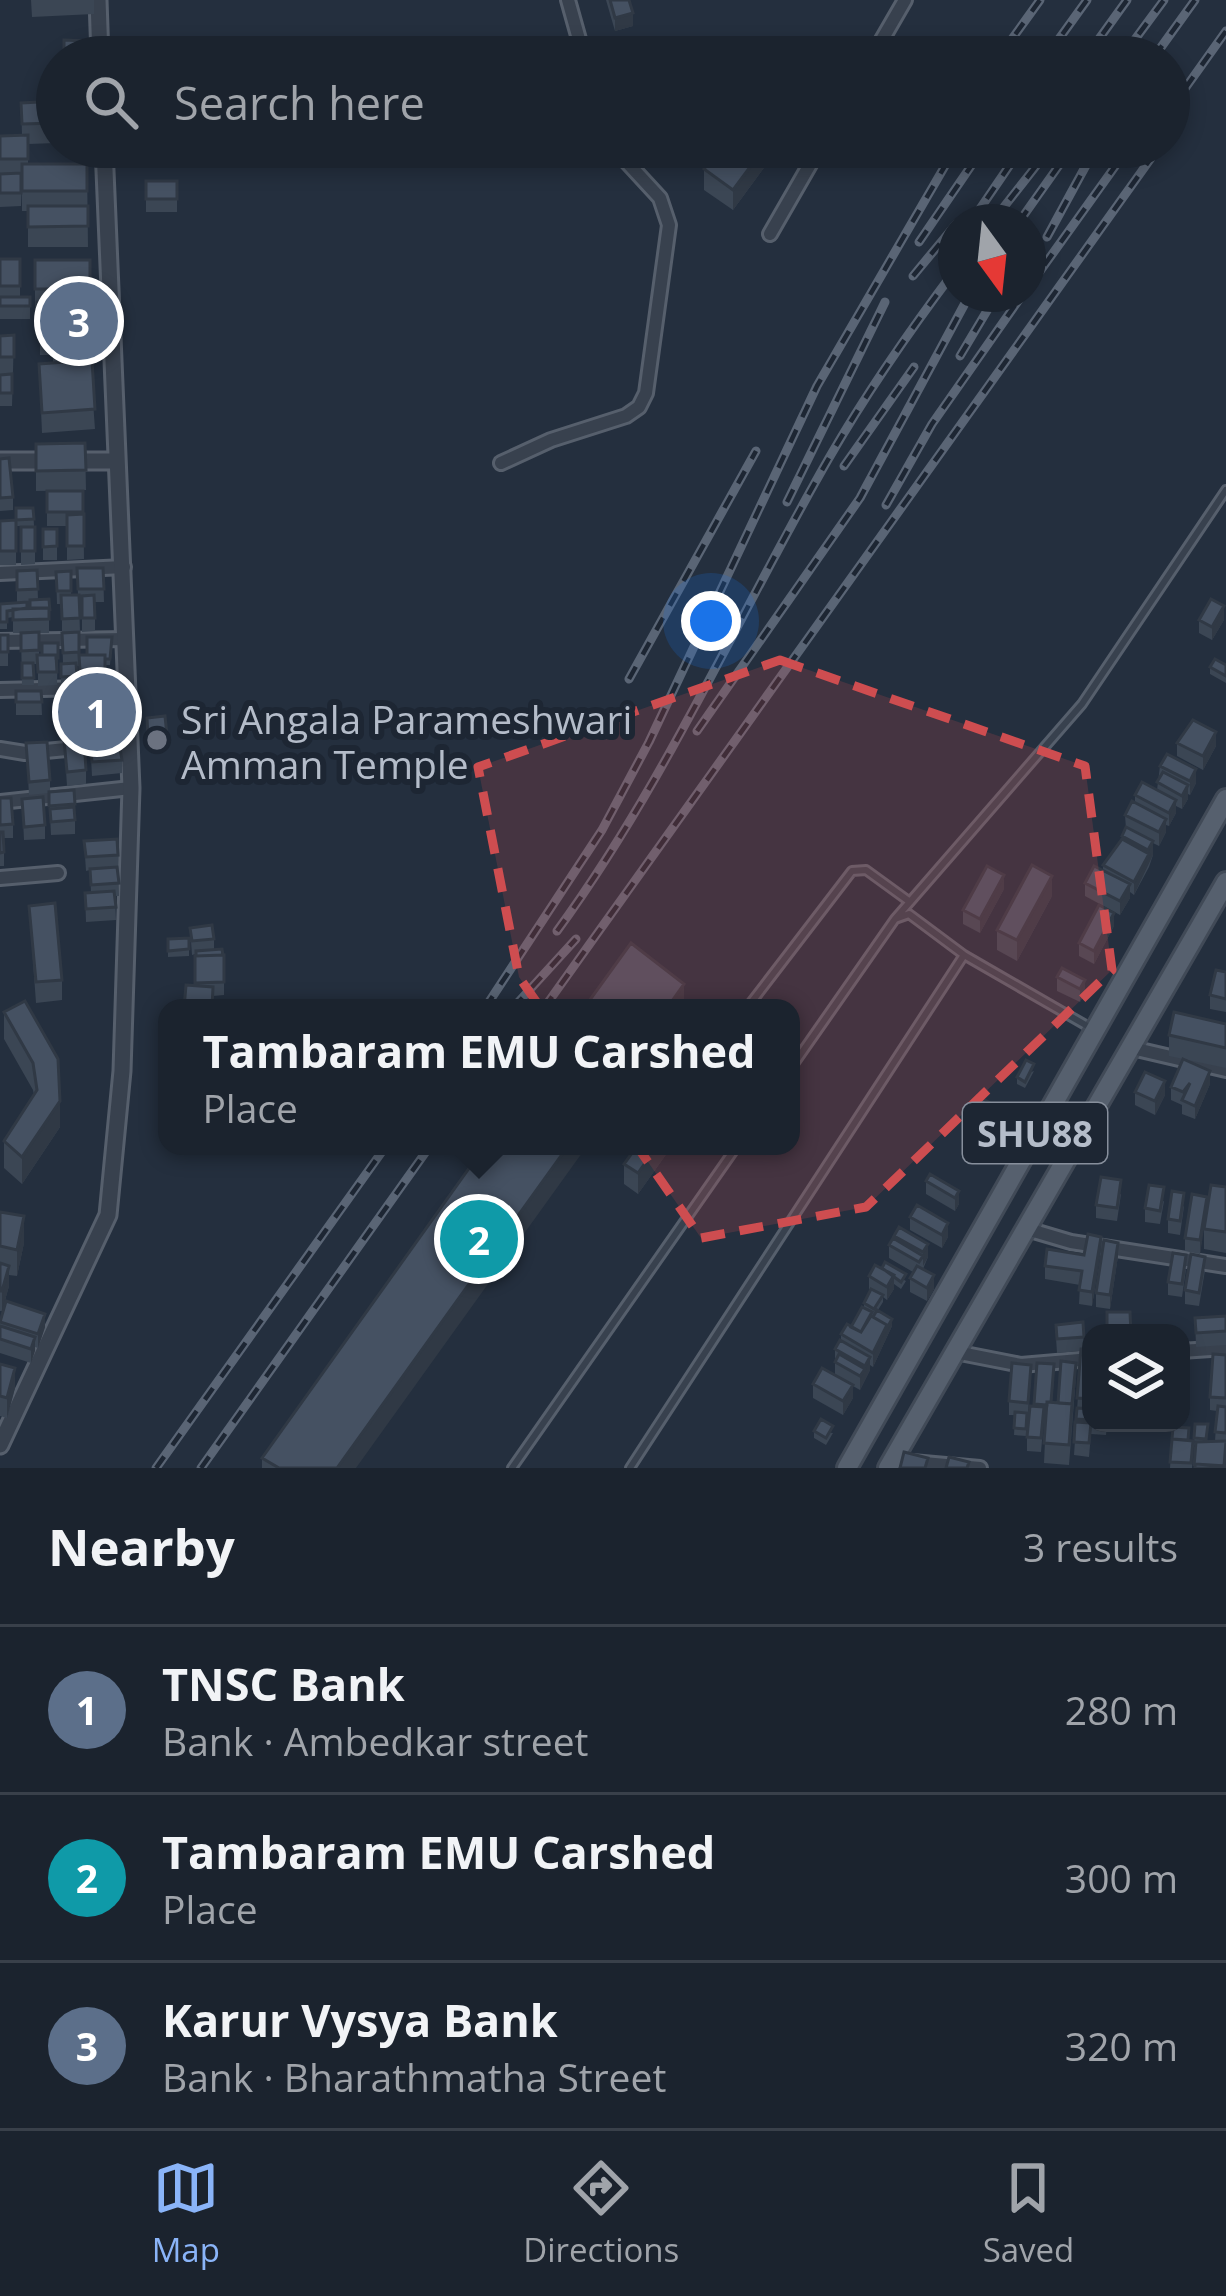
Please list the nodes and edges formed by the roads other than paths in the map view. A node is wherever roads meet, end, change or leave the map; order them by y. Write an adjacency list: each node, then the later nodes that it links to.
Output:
1 (98, 0): 4 (street)
2 (568, 0): 5 (street)
3 (905, 0): 6 (street)
4 (99, 36)
5 (578, 36)
6 (884, 36)
7 (105, 168): 12 (street)
8 (632, 168): 13 (street)
9 (808, 168): 10 (street)
10 (770, 234)
11 (0, 461): 12 (street)
12 (115, 461): 15 (street)
13 (501, 463)
14 (1226, 490): 29 (lane)
15 (124, 567): 16 (street); 17 (street)
16 (0, 573)
17 (125, 639): 18 (street); 19 (street)
18 (0, 641)
19 (128, 688): 20 (street); 21 (street)
20 (0, 690)
21 (128, 743): 22 (street); 23 (street)
22 (0, 749)
23 (131, 788): 25 (street); 44 (street)
24 (1226, 799): 33 (main road, SHU88)
25 (0, 802)
26 (58, 873): 27 (street)
27 (0, 878)
28 (1226, 883): 34 (main road, SHU88)
29 (910, 902): 30 (lane); 32 (lane)
30 (895, 919): 31 (lane); 35 (lane)
31 (964, 956): 33 (lane); 47 (lane)
32 (754, 999)
33 (1094, 1030): 48 (main road, SHU88)
34 (1132, 1048): 36 (street); 38 (main road, SHU88)
35 (800, 1055)
36 (1226, 1070)
37 (730, 1155): 46 (lane)
38 (1027, 1229): 39 (street); 42 (main road, SHU88)
39 (1226, 1266)
40 (1226, 1348): 41 (street)
41 (1190, 1350)
42 (956, 1352): 43 (street); 45 (main road, SHU88)
43 (1082, 1360)
44 (0, 1445)
45 (890, 1464): 49 (street)
46 (512, 1468)
47 (630, 1468)
48 (847, 1468)
49 (980, 1468)

